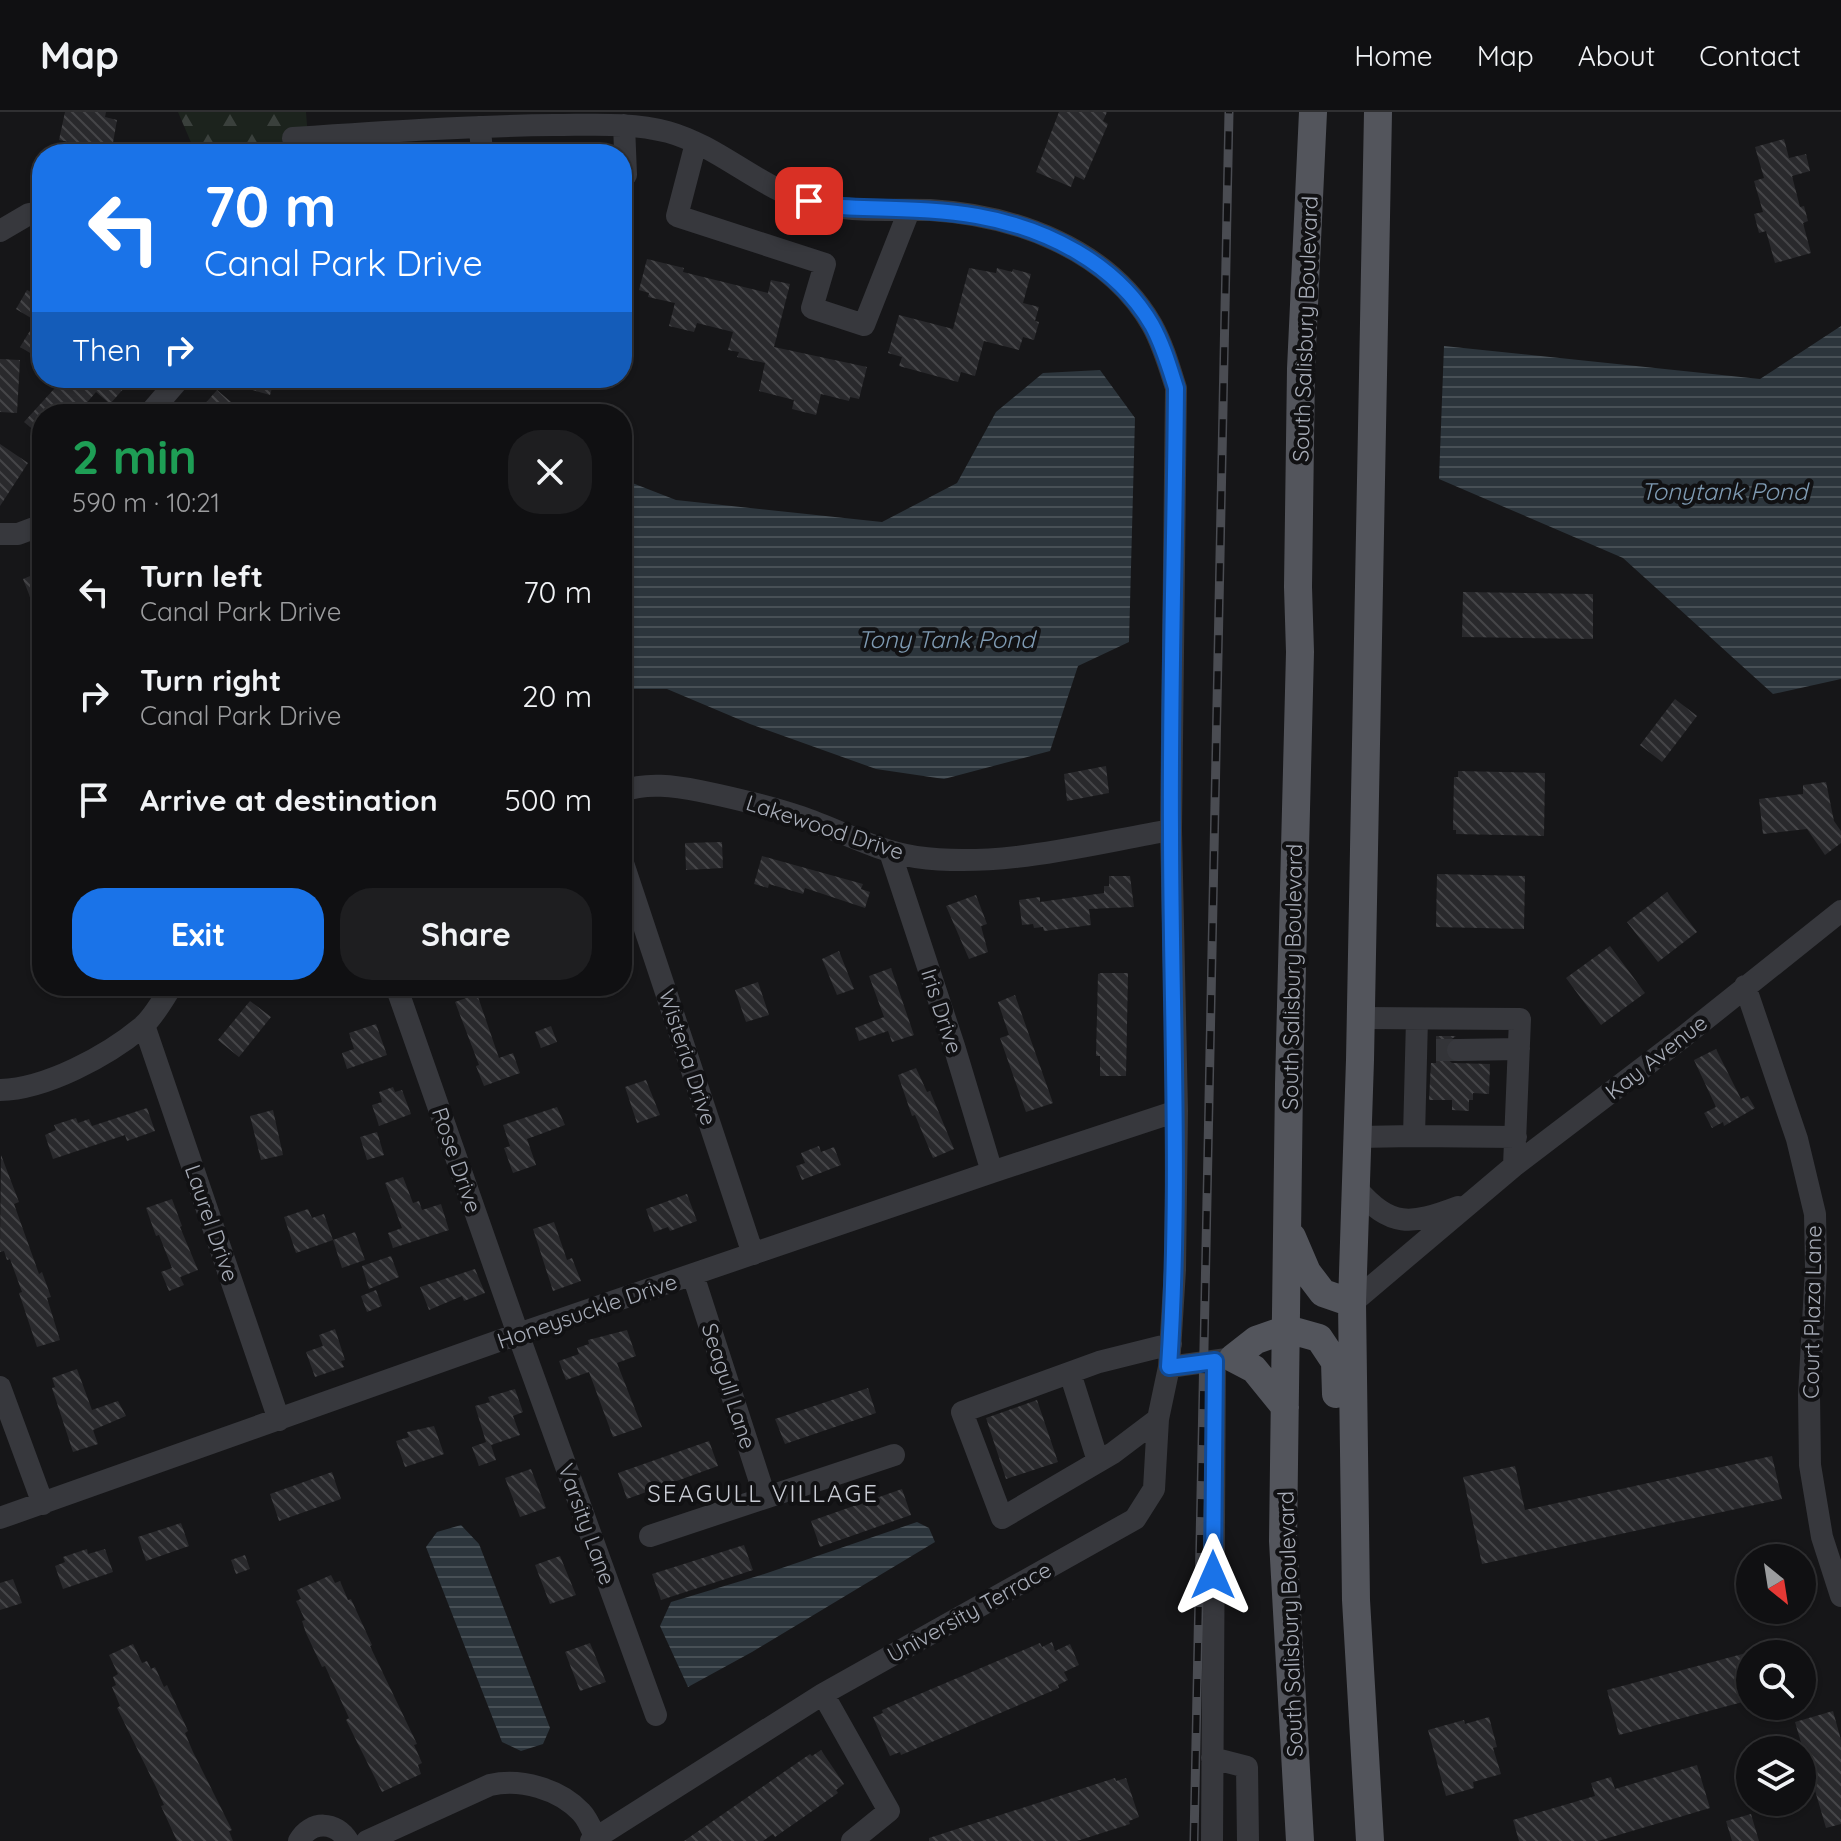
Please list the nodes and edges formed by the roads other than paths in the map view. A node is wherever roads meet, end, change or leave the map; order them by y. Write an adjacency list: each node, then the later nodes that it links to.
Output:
1 (1378, 114): 24 (main road)
2 (1313, 120): 38 (main road, South Salisbury Boulevard)
3 (624, 125): 4 (street, University Terrace); 6 (street, University Terrace); 8 (street)
4 (480, 127): 5 (street, University Terrace); 7 (street)
5 (300, 143)
6 (696, 143): 9 (street, University Terrace); 9 (street)
7 (481, 144)
8 (625, 144)
9 (909, 211): 17 (street, University Terrace)
10 (32, 214): 11 (street)
11 (0, 231)
12 (171, 388): 13 (street)
13 (158, 404)
14 (32, 529): 15 (street)
15 (0, 534)
16 (632, 787): 18 (street, Lakewood Drive)
17 (1171, 830): 18 (street, Lakewood Drive); 30 (street, University Terrace)
18 (890, 852): 35 (street, Iris Drive)
19 (632, 890): 39 (street, Wisteria Drive)
20 (1841, 911): 21 (street, Kay Avenue)
21 (1745, 986): 34 (street, Kay Avenue); 59 (street, Court Plaza Lane)
22 (165, 996): 26 (street)
23 (400, 996): 43 (street, Rose Drive)
24 (1361, 1018): 25 (street); 32 (main road)
25 (1417, 1019): 27 (street); 28 (street)
26 (144, 1025): 29 (street); 51 (street, Laurel Drive)
27 (1519, 1049): 28 (street); 33 (street)
28 (1437, 1050): 31 (street)
29 (0, 1090)
30 (1177, 1111): 35 (street, Honeysuckle Drive); 44 (street, University Terrace)
31 (1414, 1136): 32 (street); 33 (street)
32 (1358, 1137): 36 (main road)
33 (1516, 1137): 34 (street)
34 (1514, 1166): 37 (street, Kay Avenue)
35 (992, 1172): 39 (street, Honeysuckle Drive)
36 (1356, 1188): 37 (street, Kay Avenue); 41 (main road)
37 (1470, 1202): 41 (street, Kay Avenue)
38 (1287, 1226): 41 (main road); 42 (main road, South Salisbury Boulevard)
39 (753, 1254): 40 (street, Honeysuckle Drive)
40 (693, 1275): 43 (street, Honeysuckle Drive); 55 (street, Seagull Lane)
41 (1352, 1303): 54 (main road)
42 (1287, 1329): 45 (main road); 49 (main road, South Salisbury Boulevard); 54 (main road)
43 (518, 1334): 51 (street, Honeysuckle Drive); 61 (street, Varsity Lane)
44 (1171, 1344): 46 (street, University Terrace); 47 (street)
45 (1224, 1359): 46 (street); 49 (main road); 62 (street)
46 (1169, 1367): 50 (street, University Terrace)
47 (1070, 1373): 53 (street); 53 (street)
48 (0, 1387): 56 (street)
49 (1285, 1407): 70 (main road, South Salisbury Boulevard)
50 (1158, 1419): 53 (street); 60 (street, University Terrace)
51 (279, 1420): 56 (street, Honeysuckle Drive)
52 (894, 1455): 55 (street)
53 (1098, 1461)
54 (1353, 1461): 71 (main road)
55 (765, 1497): 58 (street)
56 (43, 1504): 57 (street, Honeysuckle Drive)
57 (0, 1518)
58 (650, 1536)
59 (1841, 1596)
60 (823, 1694): 63 (street, University Terrace); 67 (street)
61 (656, 1715)
62 (1212, 1758): 68 (street); 69 (street)
63 (595, 1840): 66 (street)
64 (299, 1841): 65 (street)
65 (348, 1841)
66 (367, 1841)
67 (852, 1841)
68 (1212, 1841)
69 (1248, 1841)
70 (1300, 1841)
71 (1370, 1841)

